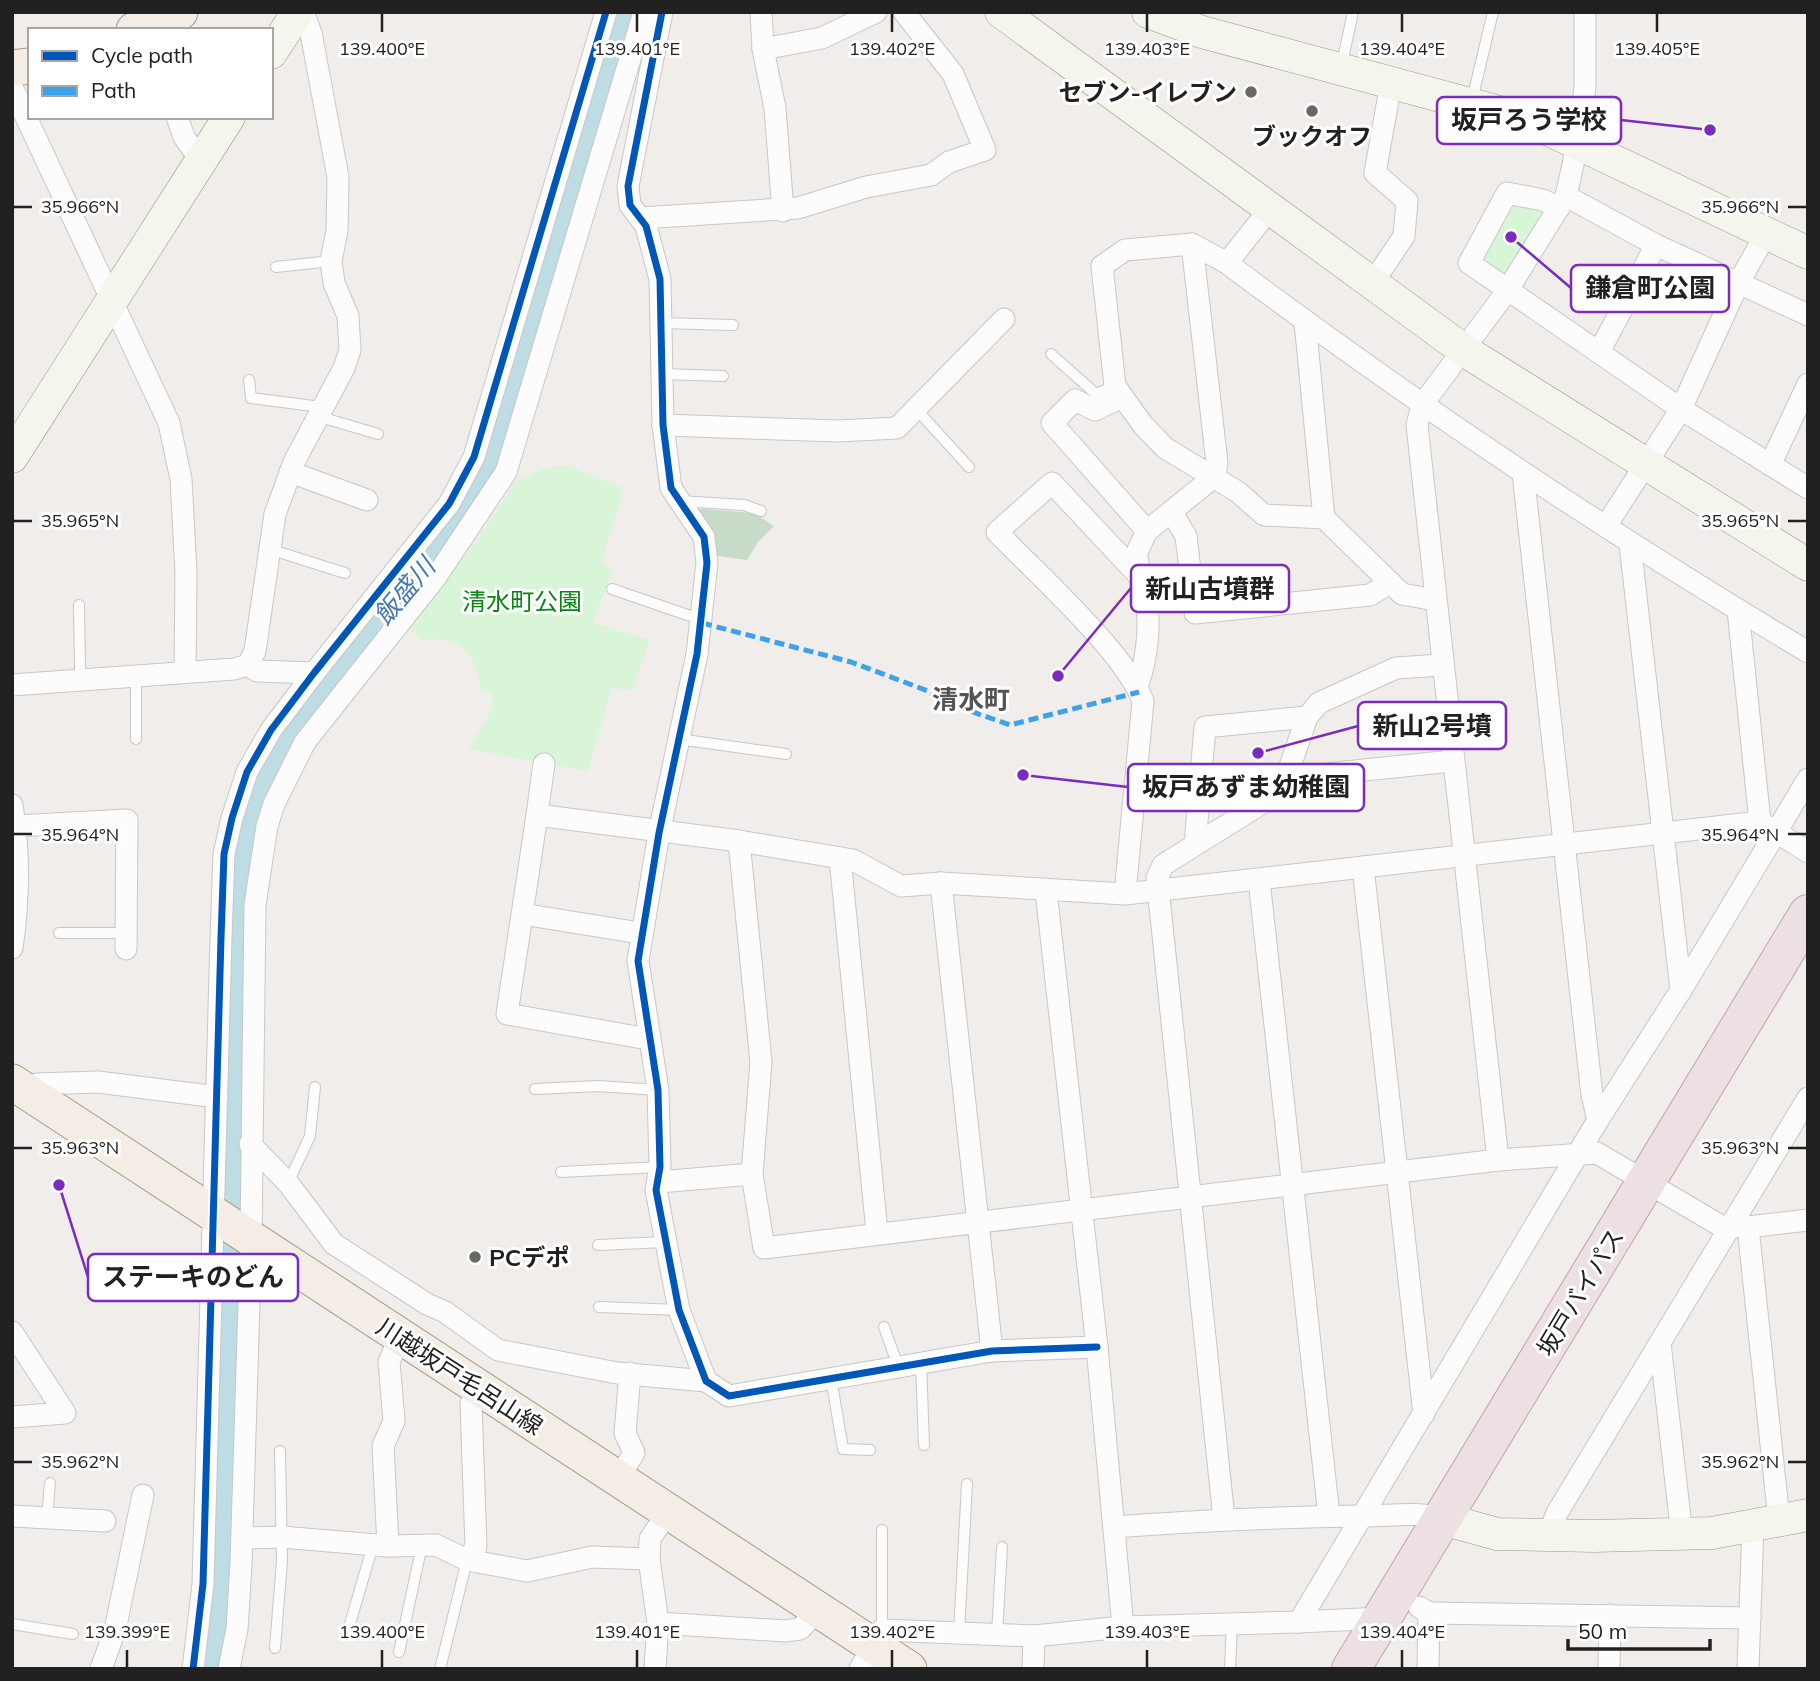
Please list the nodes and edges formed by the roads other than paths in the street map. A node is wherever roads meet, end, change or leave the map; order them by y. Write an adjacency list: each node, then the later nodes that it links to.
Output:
1 (180, 12): 15 (main road)
2 (298, 12): 17 (street)
3 (303, 12): 34 (street)
4 (606, 12): 86 (street)
5 (644, 12): 88 (street)
6 (662, 12): 29 (street)
7 (761, 12): 16 (street)
8 (876, 12): 16 (street)
9 (904, 12): 28 (street)
10 (1000, 12): 27 (street)
11 (1148, 12): 18 (street)
12 (1353, 12): 18 (lane)
13 (1493, 12): 21 (lane)
14 (1585, 12): 24 (street)
15 (142, 28)
16 (763, 49): 28 (street)
17 (273, 50)
18 (1340, 70): 19 (street)
19 (1391, 83): 21 (street); 38 (street)
20 (12, 87): 40 (street)
21 (1471, 103): 24 (street)
22 (178, 119): 25 (street)
23 (228, 119): 25 (street)
24 (1578, 142): 26 (street); 30 (street)
25 (201, 162): 40 (street)
26 (1563, 202): 32 (street); 39 (street); 39 (street)
27 (1270, 209): 35 (street); 38 (street)
28 (783, 211): 29 (street)
29 (641, 218): 44 (street)
30 (1766, 234): 33 (street); 37 (street)
31 (1192, 244): 35 (street); 53 (street); 66 (street)
32 (1656, 244): 37 (street); 47 (street)
33 (1808, 253)
34 (331, 261): 36 (lane); 57 (street)
35 (1227, 263): 43 (street)
36 (276, 267)
37 (1739, 282): 41 (street); 56 (street)
38 (1373, 284): 46 (street)
39 (1507, 291): 46 (street); 47 (street)
40 (112, 302): 60 (street); 91 (street)
41 (1808, 314)
42 (1004, 318): 55 (street)
43 (1306, 322): 54 (street); 72 (street)
44 (662, 323): 45 (lane); 49 (street)
45 (733, 326)
46 (1465, 351): 54 (street); 62 (street)
47 (1599, 352): 56 (street)
48 (1051, 354): 53 (lane)
49 (662, 374): 50 (lane); 58 (street)
50 (723, 376)
51 (249, 380): 57 (lane)
52 (1808, 384): 61 (street)
53 (1118, 392): 66 (street); 74 (street)
54 (1422, 405): 65 (street); 82 (street)
55 (916, 409): 58 (street); 63 (lane)
56 (1681, 409): 61 (street); 62 (street)
57 (319, 412): 59 (lane); 64 (street)
58 (663, 425): 69 (street)
59 (377, 434)
60 (12, 457)
61 (1770, 465): 67 (street)
62 (1645, 466): 73 (street); 77 (street)
63 (970, 467)
64 (290, 472): 68 (street); 76 (street)
65 (1523, 473): 73 (street); 112 (street)
66 (1215, 476): 71 (street); 72 (street)
67 (1808, 488)
68 (367, 500)
69 (679, 501): 70 (lane); 85 (street)
70 (761, 511)
71 (1172, 513): 74 (street); 80 (street)
72 (1324, 518): 80 (street)
73 (1606, 526): 75 (street)
74 (1147, 531): 79 (street)
75 (1630, 544): 84 (street); 109 (street)
76 (269, 549): 78 (lane); 89 (street)
77 (1808, 565)
78 (345, 573)
79 (1142, 579): 96 (street); 96 (street)
80 (1388, 584): 82 (street)
81 (612, 589): 85 (lane)
82 (1436, 600): 90 (street)
83 (79, 604): 94 (lane)
84 (1738, 610): 87 (street); 107 (street)
85 (702, 620): 99 (street)
86 (346, 636): 88 (street); 92 (street)
87 (1808, 652)
88 (371, 655): 138 (street)
89 (248, 665): 91 (street); 92 (street)
90 (1441, 665): 97 (street); 101 (street)
91 (184, 672): 93 (street)
92 (314, 673): 135 (street)
93 (136, 675): 94 (street); 98 (lane)
94 (84, 678): 95 (street)
95 (12, 685)
96 (1138, 687): 121 (street)
97 (1307, 717): 103 (street); 111 (street)
98 (136, 739)
99 (678, 739): 100 (lane); 108 (street)
100 (786, 754)
101 (1452, 761): 103 (street); 114 (street)
102 (544, 764): 105 (street)
103 (1286, 778): 111 (street)
104 (1808, 779): 107 (street)
105 (537, 815): 108 (street); 122 (street)
106 (14, 816): 126 (street); 127 (street)
107 (1768, 827): 109 (street); 113 (street); 129 (street)
108 (659, 833): 110 (street); 125 (street)
109 (1664, 833): 112 (street); 129 (street)
110 (739, 841): 115 (street); 143 (street)
111 (1195, 845): 120 (street)
112 (1565, 845): 114 (street); 137 (street)
113 (1808, 852)
114 (1464, 857): 116 (street); 140 (street)
115 (840, 858): 118 (street); 154 (street)
116 (1363, 867): 117 (street); 144 (street)
117 (1259, 880): 120 (street); 146 (street)
118 (941, 883): 119 (street); 152 (street)
119 (1046, 891): 121 (street); 149 (street)
120 (1156, 891): 121 (street); 148 (street)
121 (1125, 894)
122 (522, 914): 125 (street); 130 (street)
123 (1808, 914): 147 (highway, 坂戸バイパス)
124 (59, 933): 126 (lane)
125 (640, 933): 130 (street)
126 (126, 941)
127 (12, 948)
128 (1808, 962): 147 (highway, 坂戸バイパス)
129 (1681, 990): 137 (street)
130 (648, 1039): 134 (street)
131 (315, 1087): 145 (lane)
132 (22, 1088): 135 (street); 150 (main road, 川越坂戸毛呂山線)
133 (534, 1089): 134 (lane)
134 (658, 1090): 142 (street)
135 (217, 1097): 150 (street)
136 (1808, 1098): 153 (street)
137 (1598, 1120): 139 (street)
138 (250, 1144): 145 (street); 155 (street)
139 (1580, 1154): 140 (street); 147 (street); 172 (street)
140 (1498, 1160): 144 (street)
141 (561, 1172): 142 (lane)
142 (660, 1174): 143 (street); 156 (street)
143 (752, 1174): 154 (street)
144 (1397, 1174): 146 (street); 172 (street)
145 (288, 1183): 168 (street)
146 (1293, 1186): 148 (street); 183 (street)
147 (1657, 1188): 153 (street); 189 (highway, 坂戸バイパス)
148 (1189, 1198): 149 (street); 186 (street)
149 (1081, 1210): 152 (street); 164 (street)
150 (212, 1213): 155 (main road, 川越坂戸毛呂山線); 219 (street)
151 (1808, 1220): 153 (street)
152 (978, 1221): 154 (street); 165 (street)
153 (1738, 1227): 163 (street); 187 (street)
154 (877, 1232)
155 (251, 1238): 162 (main road, 川越坂戸毛呂山線); 195 (street)
156 (666, 1242): 157 (lane); 159 (street)
157 (597, 1245)
158 (599, 1307): 159 (lane)
159 (679, 1310): 170 (street)
160 (884, 1327): 167 (lane)
161 (12, 1332): 173 (street)
162 (400, 1336): 171 (main road, 川越坂戸毛呂山線); 196 (street)
163 (1660, 1343): 192 (street); 193 (street)
164 (1097, 1347): 165 (street); 190 (street)
165 (992, 1350): 166 (street)
166 (921, 1362): 167 (street); 174 (lane)
167 (898, 1366): 169 (street)
168 (630, 1373): 170 (street); 177 (street)
169 (831, 1377): 170 (street); 175 (lane)
170 (706, 1381)
171 (478, 1388): 177 (main road, 川越坂戸毛呂山線); 200 (street)
172 (1424, 1413): 184 (street)
173 (12, 1417)
174 (923, 1445)
175 (870, 1450)
176 (280, 1451): 194 (lane)
177 (618, 1479): 181 (main road, 川越坂戸毛呂山線)
178 (50, 1483): 185 (lane)
179 (967, 1484): 210 (lane)
180 (143, 1495): 218 (street)
181 (668, 1512): 199 (street); 201 (main road, 川越坂戸毛呂山線)
182 (12, 1516): 185 (street)
183 (1329, 1516): 184 (street); 186 (street)
184 (1365, 1516): 189 (street); 205 (street)
185 (47, 1518): 188 (street)
186 (1224, 1519): 190 (street)
187 (1780, 1520): 192 (street); 204 (street)
188 (105, 1521)
189 (1455, 1524): 193 (street); 202 (highway, 坂戸バイパス)
190 (1115, 1527): 209 (street)
191 (882, 1530): 215 (lane)
192 (1682, 1535): 193 (street)
193 (1548, 1536)
194 (282, 1537): 195 (street); 196 (street); 216 (lane)
195 (242, 1538): 220 (street)
196 (381, 1545): 197 (street); 212 (lane)
197 (422, 1545): 200 (street); 217 (lane)
198 (1002, 1547): 213 (lane)
199 (649, 1559): 200 (street); 206 (street)
200 (467, 1560): 221 (lane)
201 (818, 1609): 206 (street); 215 (main road, 川越坂戸毛呂山線)
202 (1410, 1612): 203 (street); 205 (street); 226 (highway, 坂戸バイパス); 227 (highway, 坂戸バイパス); 228 (street)
203 (1610, 1615): 204 (street); 229 (street)
204 (1750, 1618): 230 (street)
205 (1299, 1622): 208 (street)
206 (658, 1623): 222 (street)
207 (12, 1624): 211 (lane)
208 (1232, 1624): 209 (street); 225 (lane)
209 (1123, 1627): 214 (street)
210 (959, 1632): 213 (street); 215 (street)
211 (73, 1634)
212 (347, 1634)
213 (998, 1634): 214 (street)
214 (1034, 1636): 224 (street)
215 (871, 1647): 223 (main road, 川越坂戸毛呂山線)
216 (275, 1648)
217 (399, 1652)
218 (101, 1669)
219 (193, 1669)
220 (229, 1669)
221 (440, 1669)
222 (656, 1669)
223 (909, 1669)
224 (1033, 1669)
225 (1230, 1669)
226 (1351, 1669)
227 (1379, 1669)
228 (1428, 1669)
229 (1609, 1669)
230 (1748, 1669)

